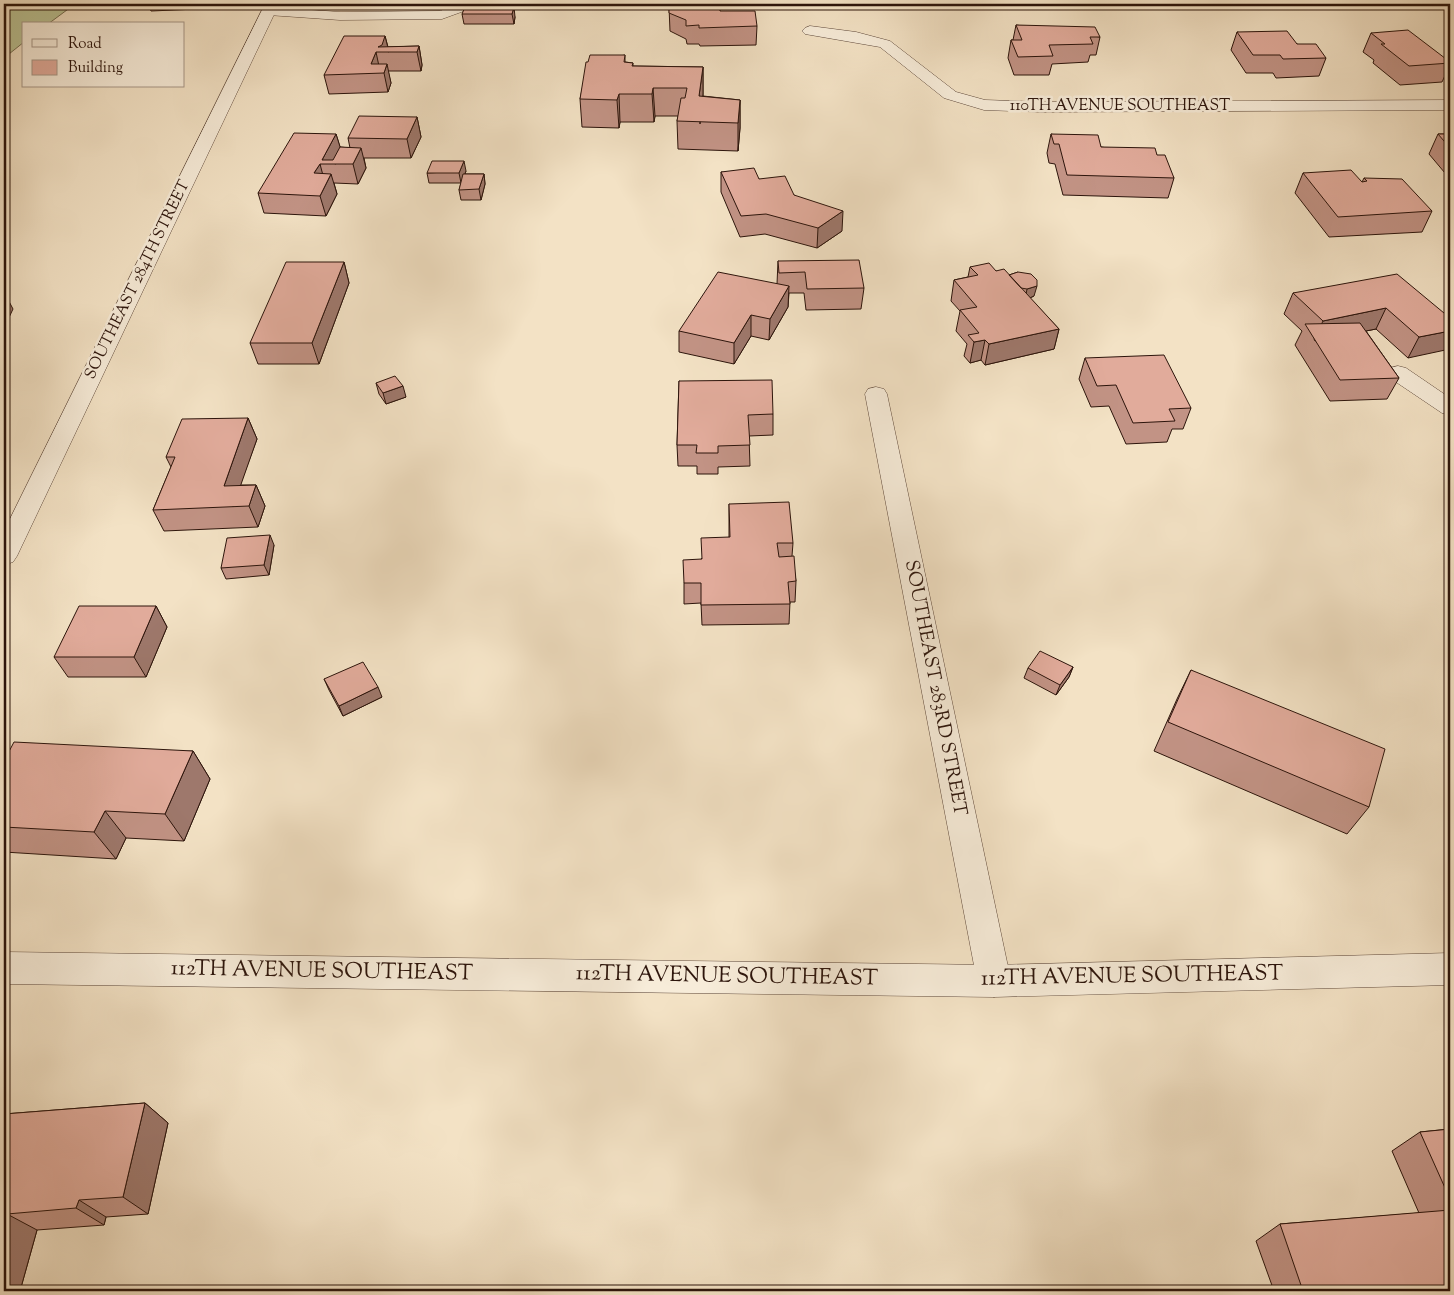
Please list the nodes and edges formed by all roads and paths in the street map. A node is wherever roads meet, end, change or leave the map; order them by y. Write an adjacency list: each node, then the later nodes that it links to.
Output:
1 (470, 4): 2 (street)
2 (270, 8): 8 (street, SOUTHEAST 284TH STREET)
3 (810, 32): 4 (street, 110TH AVENUE SOUTHEAST)
4 (1450, 105)
5 (1398, 373): 7 (street)
6 (876, 394): 11 (street, SOUTHEAST 283RD STREET)
7 (1450, 408)
8 (4, 556)
9 (4, 968): 11 (street, 112TH AVENUE SOUTHEAST)
10 (1450, 969): 11 (street, 112TH AVENUE SOUTHEAST)
11 (994, 981)

